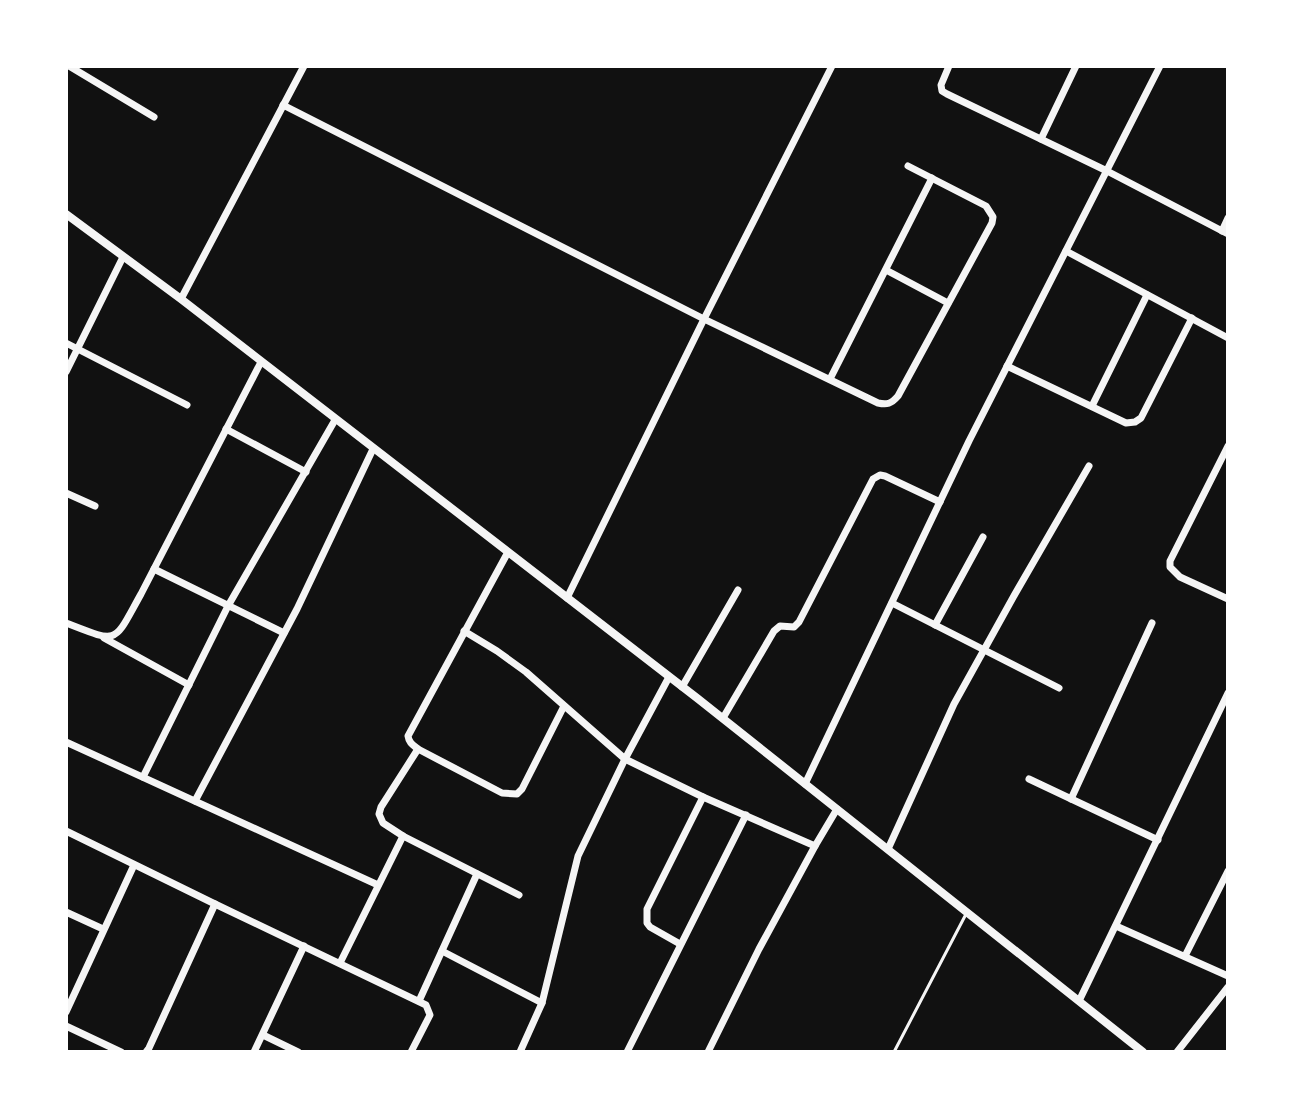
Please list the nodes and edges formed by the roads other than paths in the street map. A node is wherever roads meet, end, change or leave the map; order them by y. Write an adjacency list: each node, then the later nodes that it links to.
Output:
1 (69, 66): 8 (street)
2 (304, 66): 7 (street)
3 (832, 66): 23 (street)
4 (949, 66): 9 (street)
5 (1076, 66): 9 (street)
6 (1160, 66): 11 (street)
7 (283, 105): 20 (street); 23 (street)
8 (154, 117)
9 (1041, 139): 11 (street)
10 (908, 166): 12 (street)
11 (1107, 171): 15 (street); 16 (street)
12 (932, 178): 18 (street); 21 (street)
13 (66, 214): 17 (street)
14 (1228, 218): 15 (street)
15 (1225, 232)
16 (1066, 251): 19 (street); 28 (street)
17 (123, 257): 20 (street); 26 (street)
18 (886, 270): 21 (street); 30 (street)
19 (1147, 295): 22 (street); 32 (street)
20 (181, 299): 27 (street)
21 (948, 303): 30 (street)
22 (1192, 318): 24 (street); 32 (street)
23 (704, 319): 30 (street); 46 (street)
24 (1228, 338)
25 (66, 343): 26 (street)
26 (78, 348): 29 (street); 31 (street)
27 (261, 362): 33 (street); 34 (street)
28 (1007, 366): 32 (street); 40 (street)
29 (66, 372)
30 (830, 379)
31 (187, 405)
32 (1092, 406)
33 (335, 420): 36 (street); 38 (street)
34 (226, 429): 38 (street); 44 (street)
35 (1228, 446): 47 (street)
36 (373, 449): 43 (street); 54 (street)
37 (1089, 466): 56 (street)
38 (306, 472): 49 (street)
39 (66, 493): 41 (street)
40 (940, 502): 48 (street); 63 (street)
41 (95, 506)
42 (983, 537): 52 (street)
43 (508, 552): 46 (street); 53 (street)
44 (154, 569): 49 (street); 55 (street)
45 (738, 590): 59 (street)
46 (567, 598): 57 (street)
47 (1228, 599)
48 (892, 603): 52 (street); 69 (street)
49 (228, 606): 54 (street); 58 (street)
50 (66, 623): 55 (street)
51 (1152, 623): 71 (street)
52 (935, 625): 56 (street)
53 (464, 631): 62 (street); 65 (street)
54 (284, 633): 72 (street)
55 (102, 637): 58 (street)
56 (983, 650): 60 (street); 79 (street)
57 (669, 677): 59 (street); 66 (street)
58 (189, 685): 67 (street)
59 (682, 687): 63 (street)
60 (1059, 688)
61 (1228, 695): 77 (street)
62 (564, 706): 65 (street); 66 (street)
63 (723, 718): 69 (street)
64 (66, 742): 67 (street)
65 (418, 749): 76 (street)
66 (625, 759): 70 (street); 99 (street)
67 (143, 777): 72 (street)
68 (1029, 779): 71 (street)
69 (805, 784): 73 (street)
70 (703, 797): 74 (street); 90 (street)
71 (1071, 799): 77 (street)
72 (195, 801): 83 (street)
73 (837, 809): 78 (street); 79 (street)
74 (746, 815): 78 (street); 90 (street)
75 (66, 831): 80 (street)
76 (403, 836): 81 (street); 83 (street)
77 (1158, 840): 88 (street)
78 (815, 846): 110 (street)
79 (888, 849): 87 (street)
80 (134, 865): 85 (street); 89 (street)
81 (477, 874): 84 (street); 92 (street)
82 (1227, 875): 93 (street)
83 (378, 885): 94 (street)
84 (519, 895)
85 (215, 904): 91 (street); 104 (street)
86 (66, 912): 89 (street)
87 (967, 912): 98 (street); 111 (lane)
88 (1116, 926): 93 (street); 98 (street)
89 (103, 929): 100 (street)
90 (680, 944): 109 (street)
91 (304, 946): 94 (street); 102 (street)
92 (442, 951): 97 (street); 99 (street)
93 (1185, 956): 95 (street)
94 (340, 963): 97 (street)
95 (1228, 976)
96 (1228, 987): 113 (street)
97 (419, 1001): 107 (street)
98 (1079, 1001): 112 (street)
99 (542, 1003): 108 (street)
100 (66, 1010)
101 (66, 1026): 103 (street)
102 (263, 1035): 105 (street); 106 (street)
103 (121, 1052)
104 (146, 1052)
105 (254, 1052)
106 (298, 1052)
107 (411, 1052)
108 (520, 1052)
109 (627, 1052)
110 (708, 1052)
111 (894, 1052)
112 (1143, 1052)
113 (1177, 1052)

